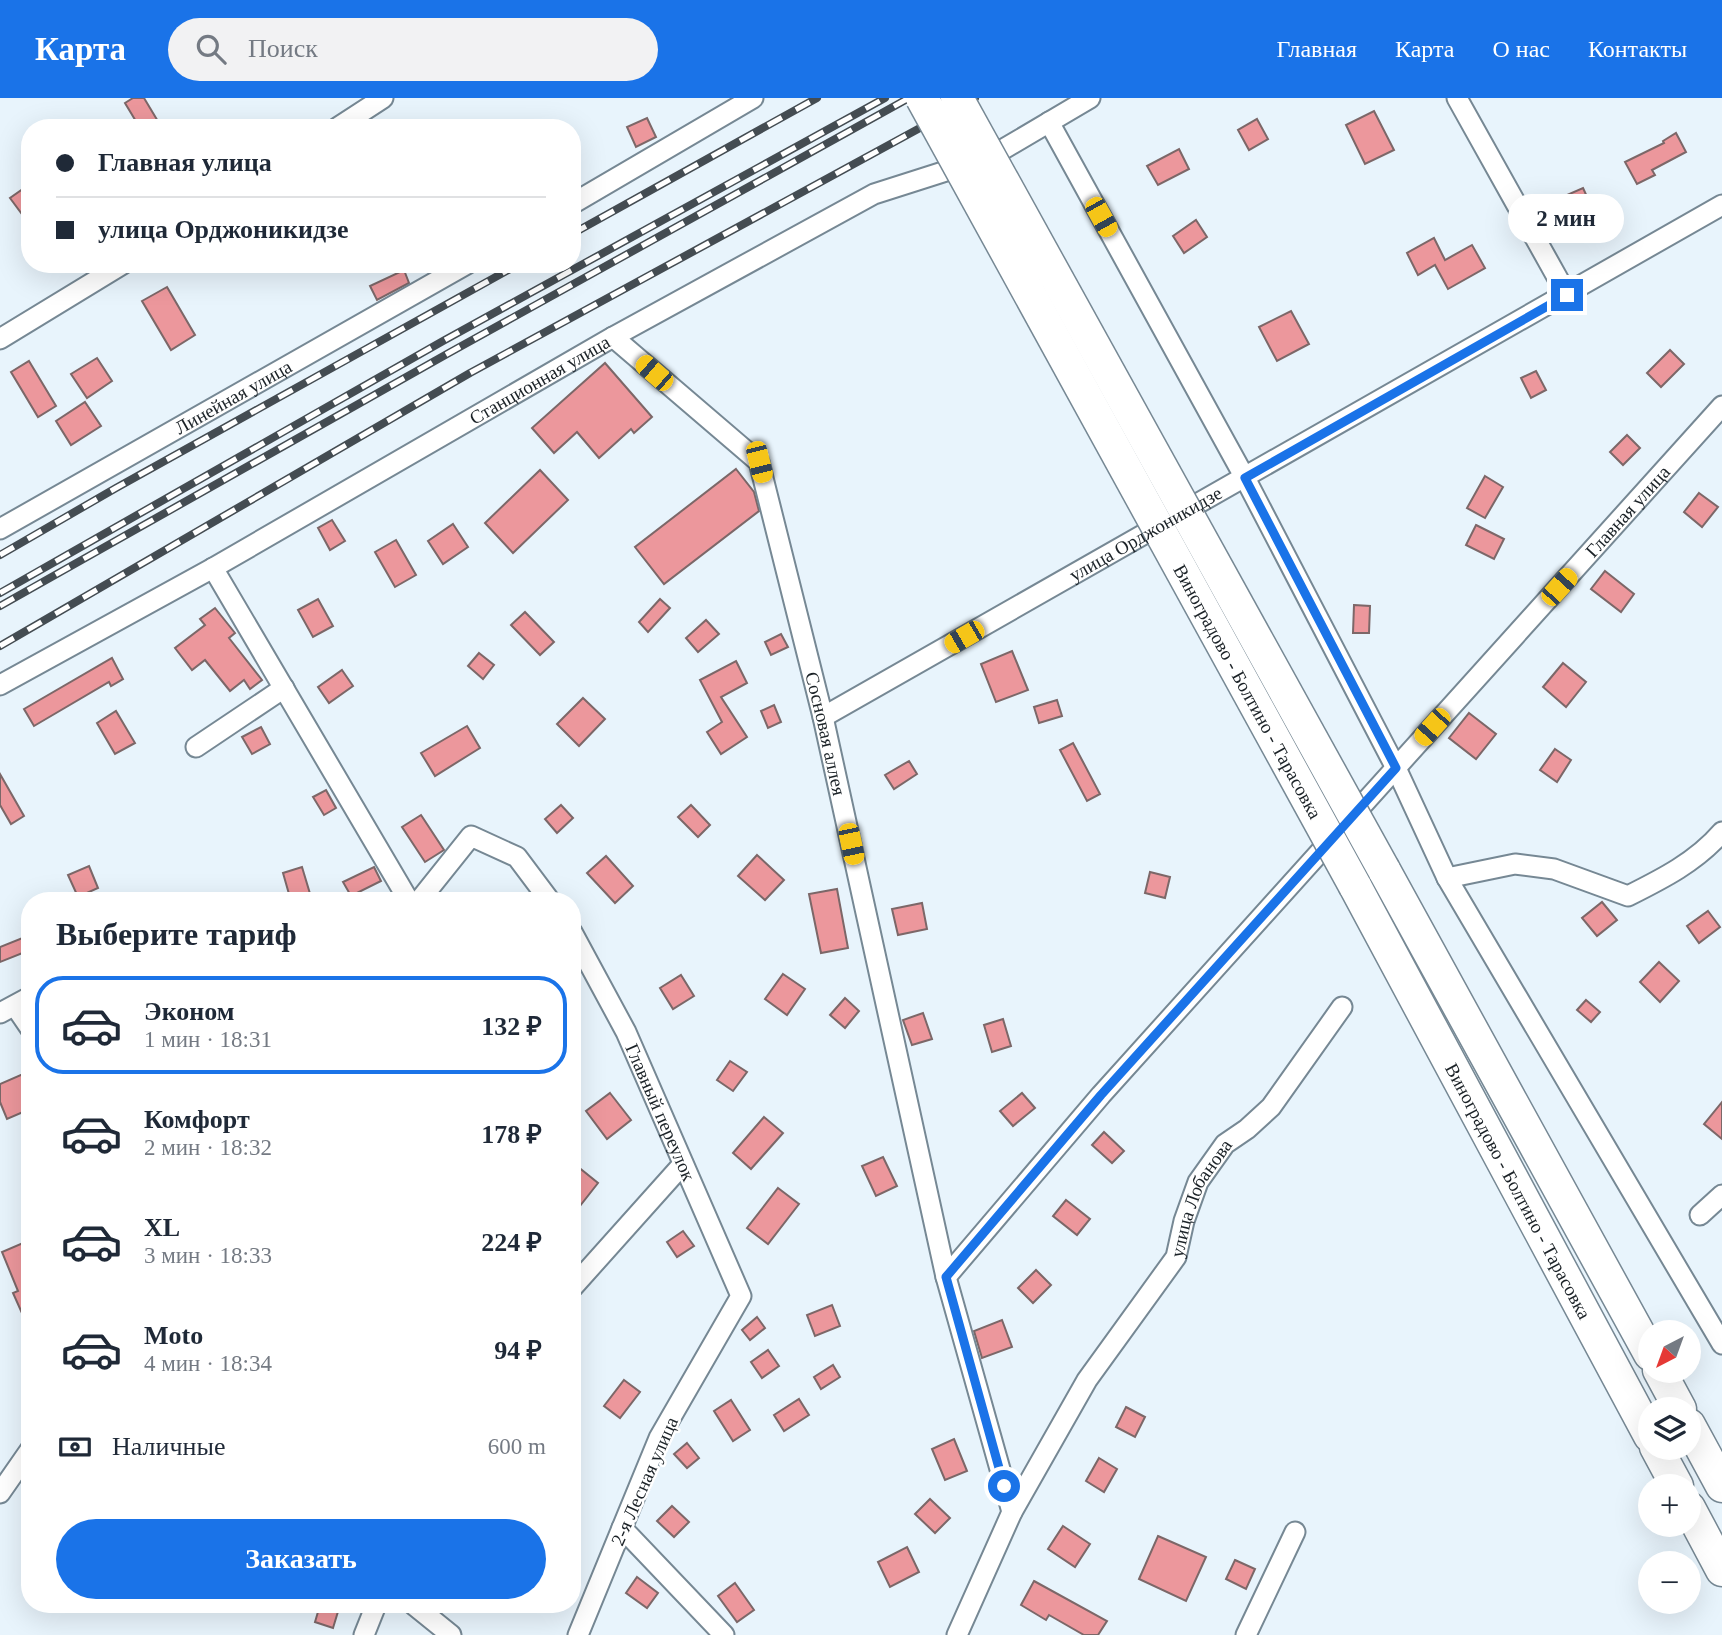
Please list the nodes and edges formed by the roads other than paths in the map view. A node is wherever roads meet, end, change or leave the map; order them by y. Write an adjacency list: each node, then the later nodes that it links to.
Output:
1 (383, 98): 7 (street)
2 (753, 98): 9 (street)
3 (922, 98): 40 (main road, Виноградово - Болтино - Тарасовка, bridge)
4 (957, 98): 38 (main road, Виноградово - Болтино - Тарасовка, bridge)
5 (1090, 98): 8 (street, Станционная улица)
6 (1457, 98): 13 (street)
7 (351, 119)
8 (1049, 122): 14 (street, Станционная улица); 17 (street)
9 (581, 199)
10 (1722, 205): 13 (street, улица Орджоникидзе)
11 (108, 273): 15 (street)
12 (451, 273): 18 (street, Линейная улица)
13 (1567, 295): 17 (street, улица Орджоникидзе)
14 (613, 337): 19 (street, Станционная улица); 22 (street, Сосновая аллея)
15 (0, 340)
16 (1722, 406): 24 (street, Главная улица)
17 (1245, 478): 22 (street, улица Орджоникидзе); 24 (street)
18 (0, 529)
19 (213, 568): 20 (street, Станционная улица); 21 (street)
20 (0, 685)
21 (284, 688): 23 (street); 27 (street)
22 (823, 717): 35 (street, Сосновая аллея)
23 (196, 747)
24 (1396, 768): 26 (street); 35 (street, Главная улица)
25 (1722, 832): 26 (street)
26 (1447, 878): 39 (street)
27 (404, 892)
28 (426, 892): 29 (street)
29 (543, 892)
30 (581, 949): 32 (street, Главный переулок)
31 (1342, 1007): 45 (street, улица Лобанова)
32 (683, 1164): 36 (street); 37 (street, Главный переулок)
33 (1722, 1195): 34 (street)
34 (1700, 1215)
35 (946, 1277): 45 (street)
36 (581, 1278)
37 (741, 1296): 46 (street, 2-я Лесная улица)
38 (1638, 1332)
39 (1722, 1344)
40 (1638, 1414)
41 (1701, 1447): 43 (main road)
42 (21, 1463): 44 (street)
43 (1722, 1486)
44 (0, 1493)
45 (1012, 1512): 56 (street)
46 (622, 1528): 54 (street, 2-я Лесная улица); 55 (street)
47 (1701, 1531): 49 (main road)
48 (1295, 1532): 57 (street)
49 (1722, 1570)
50 (373, 1613): 52 (street)
51 (424, 1613): 53 (street)
52 (364, 1635)
53 (451, 1635)
54 (578, 1635)
55 (724, 1635)
56 (957, 1635)
57 (1246, 1635)

